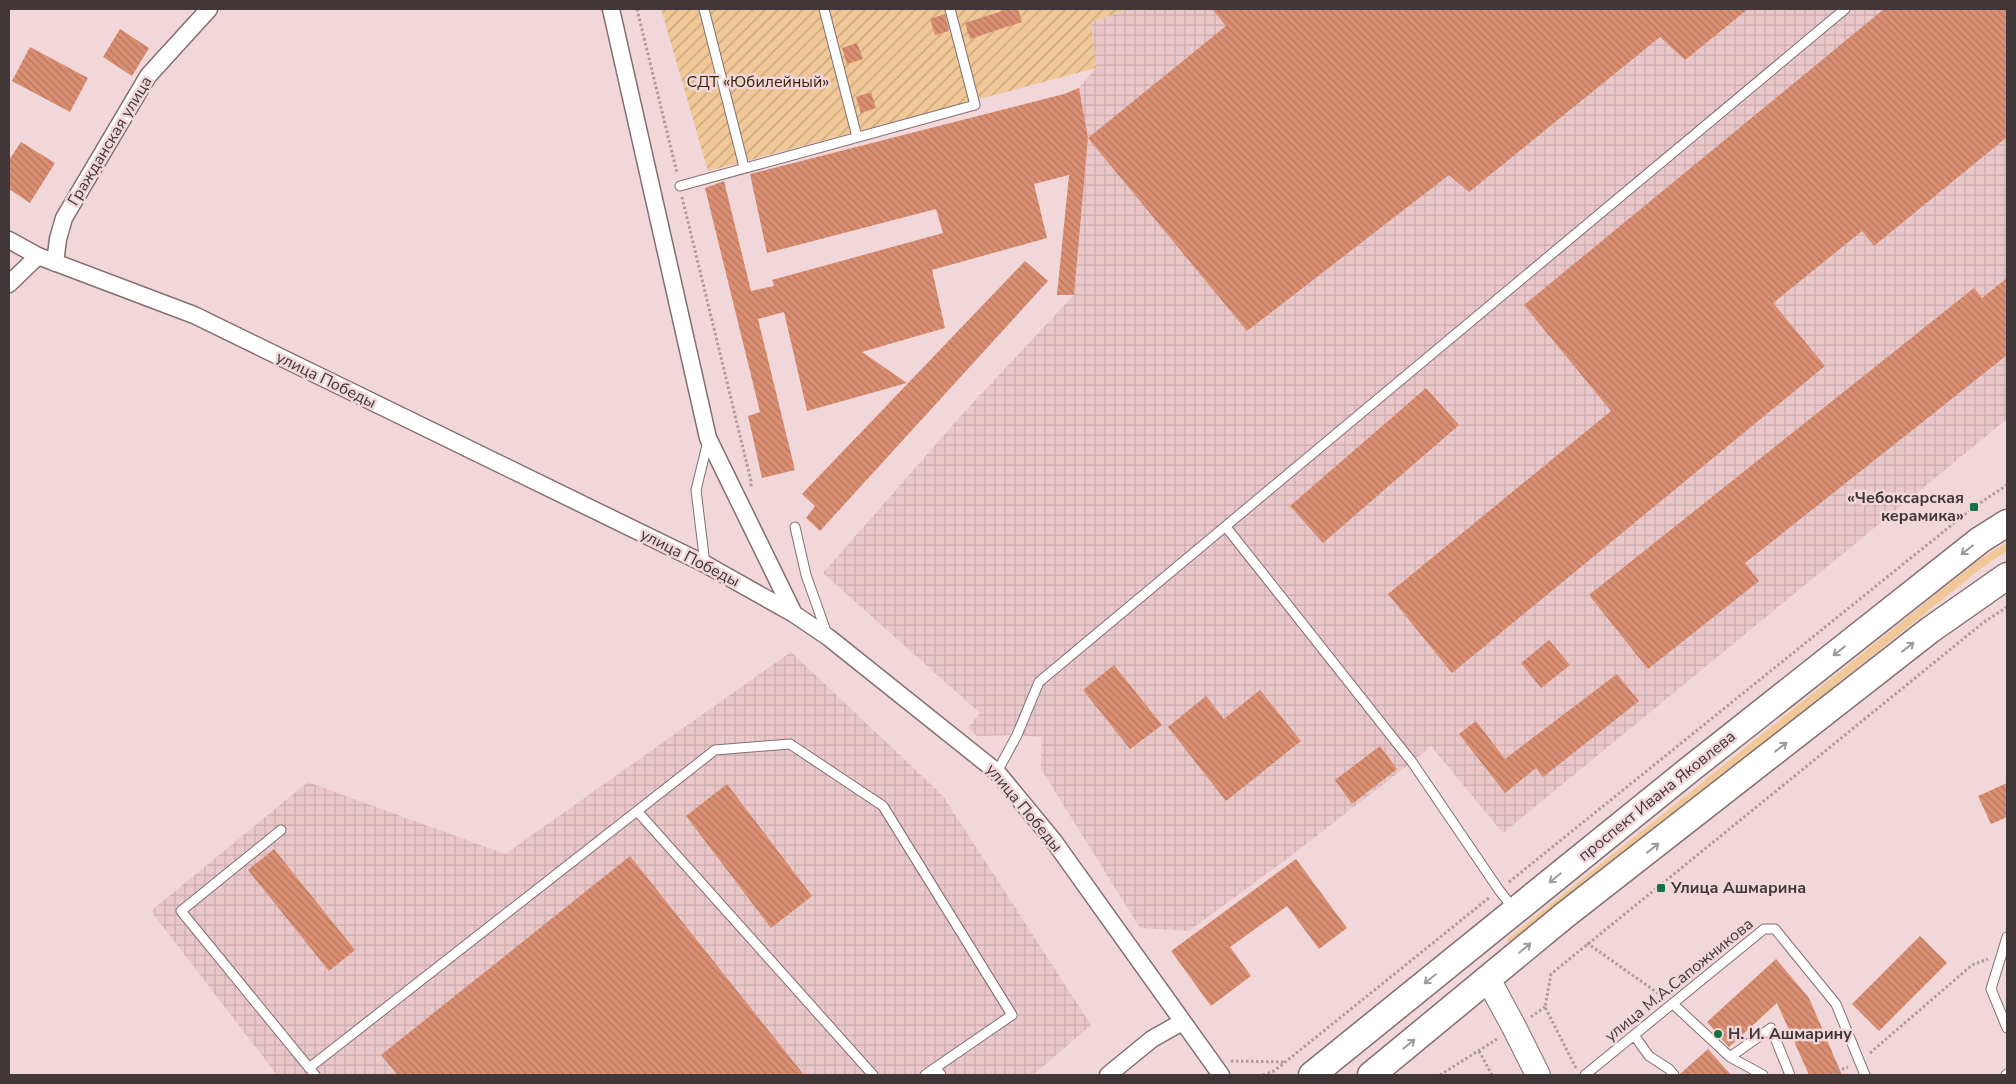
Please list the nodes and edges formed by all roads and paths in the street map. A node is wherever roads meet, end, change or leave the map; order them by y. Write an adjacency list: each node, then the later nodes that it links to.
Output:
1 (209, 9): 13 (street, Гражданская улица)
2 (611, 9): 15 (street)
3 (637, 9): 10 (path)
4 (704, 9): 9 (lane)
5 (824, 9): 8 (lane)
6 (950, 9): 8 (lane)
7 (1845, 9): 19 (lane)
8 (857, 137): 9 (lane)
9 (744, 167): 10 (lane)
10 (680, 186): 17 (path)
11 (9, 240): 12 (street, улица Победы)
12 (38, 256): 13 (street, улица Победы); 14 (street)
13 (55, 263): 21 (street, улица Победы)
14 (9, 284)
15 (708, 438): 17 (street); 21 (lane)
16 (2007, 485): 29 (path)
17 (748, 520): 24 (street)
18 (2007, 523): 30 (main road, проспект Ивана Яковлева, one-way to 30)
19 (1226, 526): 26 (lane); 29 (lane)
20 (795, 527): 25 (lane)
21 (704, 564): 24 (street, улица Победы)
22 (2007, 576): 35 (main road, one-way to 22)
23 (2007, 607): 32 (path)
24 (794, 614): 25 (street, улица Победы)
25 (828, 637): 26 (street, улица Победы)
26 (997, 772): 39 (street, улица Победы)
27 (637, 812): 48 (lane); 49 (lane); 50 (lane)
28 (281, 830): 48 (lane)
29 (1499, 890): 30 (lane); 46 (path)
30 (1515, 910): 33 (main road, проспект Ивана Яковлева)
31 (2007, 937): 34 (lane)
32 (1587, 943): 36 (path); 37 (path)
33 (1467, 948): 35 (main road); 55 (main road, проспект Ивана Яковлева, one-way to 55)
34 (2002, 955): 40 (lane); 47 (path)
35 (1488, 979): 56 (main road, one-way to 35); 59 (main road)
36 (1673, 1004): 41 (lane, улица М.А.Сапожникова); 44 (lane); 47 (lane, улица М.А.Сапожникова)
37 (1545, 1007): 38 (path); 60 (path)
38 (1525, 1020)
39 (1182, 1022): 45 (street, улица Победы); 52 (street)
40 (2007, 1028)
41 (1634, 1036): 61 (lane, улица М.А.Сапожникова); 62 (lane)
42 (1497, 1039): 43 (path)
43 (1479, 1051): 57 (path); 58 (path)
44 (1730, 1057): 63 (lane); 64 (lane)
45 (1210, 1060): 46 (path); 53 (street, улица Победы)
46 (1286, 1062): 54 (path)
47 (1860, 1062): 65 (path); 66 (lane, улица М.А.Сапожникова)
48 (312, 1072)
49 (938, 1072): 51 (lane)
50 (874, 1075)
51 (925, 1075)
52 (1108, 1075)
53 (1221, 1075)
54 (1263, 1075)
55 (1312, 1075)
56 (1371, 1075)
57 (1440, 1075)
58 (1492, 1075)
59 (1538, 1075)
60 (1579, 1075)
61 (1585, 1075)
62 (1674, 1075)
63 (1763, 1075)
64 (1790, 1075)
65 (1828, 1075)
66 (1865, 1075)

